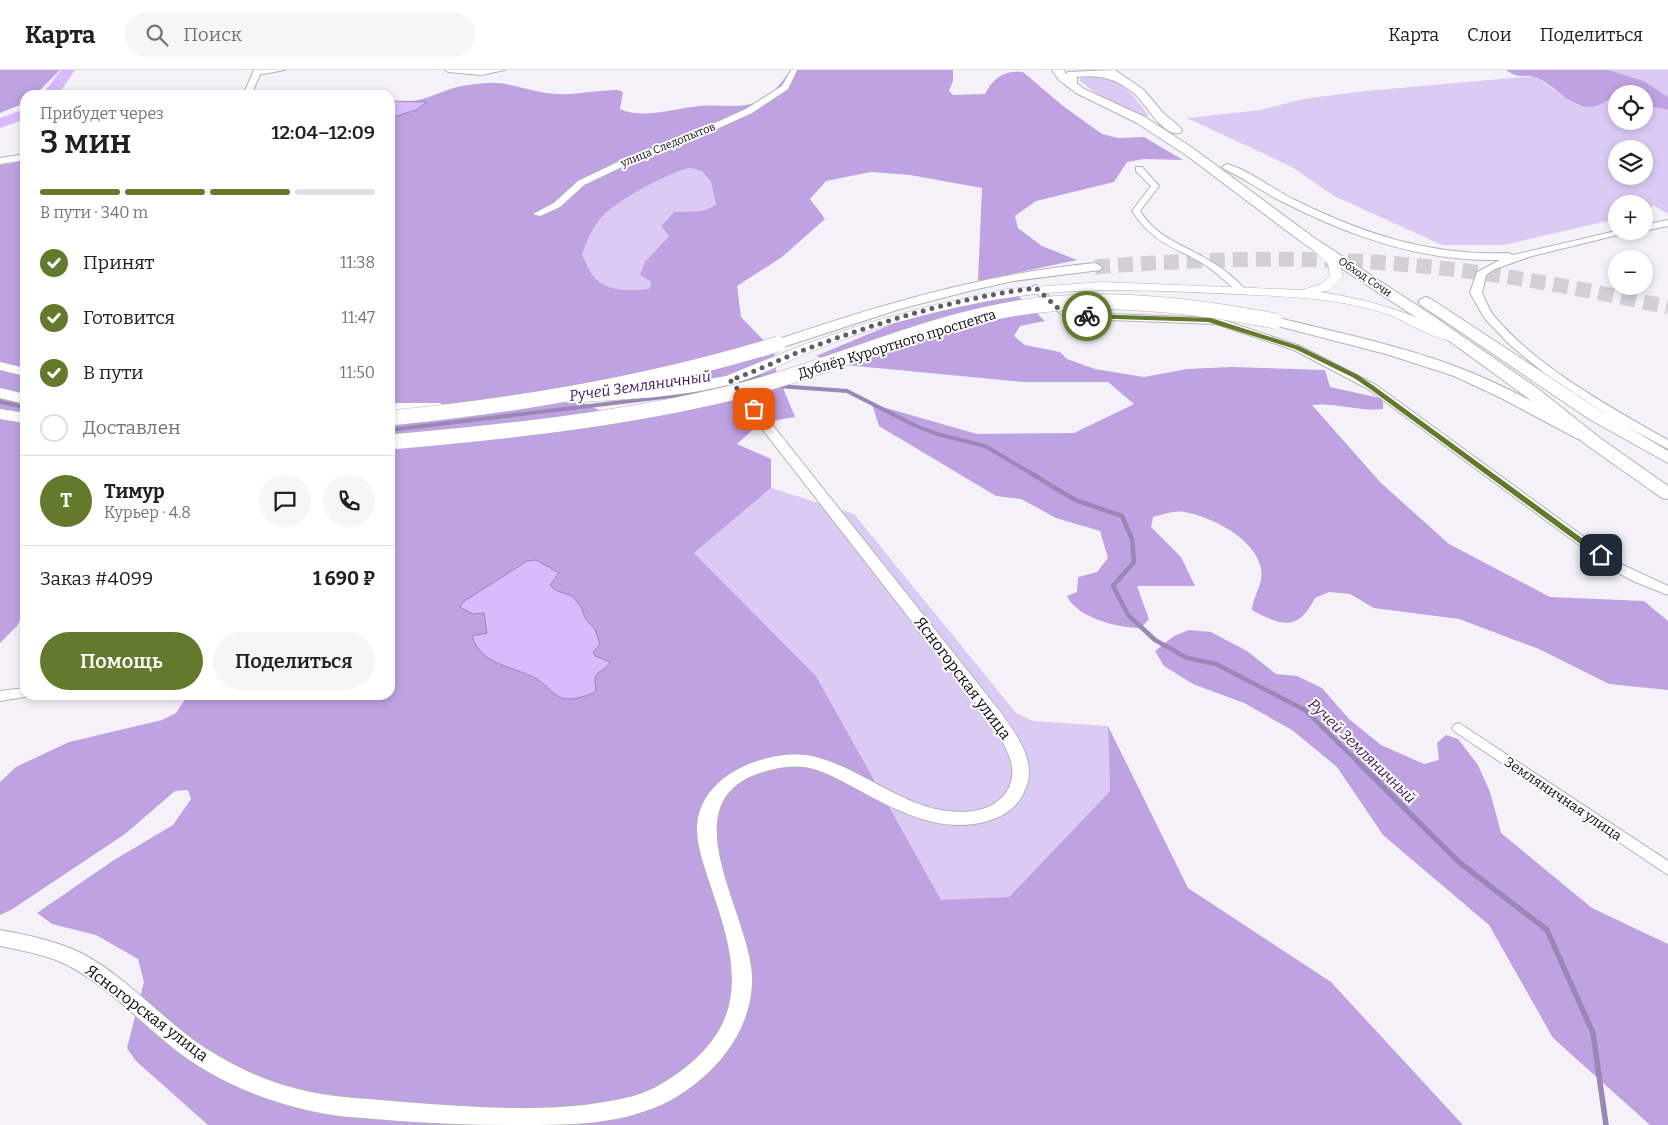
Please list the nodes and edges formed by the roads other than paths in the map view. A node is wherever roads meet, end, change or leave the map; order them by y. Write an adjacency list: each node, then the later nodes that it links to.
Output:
1 (282, 70): 7 (street)
2 (448, 70): 3 (street)
3 (502, 70)
4 (794, 70): 15 (street, улица Следопытов)
5 (1058, 70): 9 (highway, Обход Сочи)
6 (1108, 70): 8 (highway, Обход Сочи)
7 (258, 71): 10 (street)
8 (1123, 79): 9 (highway); 13 (highway, Обход Сочи)
9 (1071, 84): 19 (highway, Обход Сочи)
10 (249, 90)
11 (20, 158): 12 (street)
12 (0, 161)
13 (1227, 167): 20 (street); 22 (highway, Обход Сочи)
14 (1139, 169): 24 (street)
15 (537, 214)
16 (1668, 223): 17 (street)
17 (1653, 226)
18 (1608, 236): 20 (street)
19 (1308, 240): 25 (main road); 26 (highway, Обход Сочи)
20 (1527, 254): 38 (street)
21 (1095, 267): 35 (main road, bridge)
22 (1371, 268): 39 (highway); 40 (highway)
23 (1036, 288): 24 (main road); 29 (main road); 42 (street)
24 (1241, 290): 25 (main road)
25 (1300, 292): 26 (main road)
26 (1460, 343): 37 (highway, Обход Сочи)
27 (0, 366): 28 (main road)
28 (20, 371)
29 (730, 380): 32 (main road); 47 (street, Ясногорская улица)
30 (0, 393): 31 (main road)
31 (20, 398)
32 (395, 406)
33 (0, 414): 34 (main road)
34 (20, 417)
35 (395, 417)
36 (395, 442): 37 (main road, Дублёр Курортного проспекта, bridge)
37 (1594, 442): 41 (highway, Обход Сочи)
38 (1668, 444)
39 (1668, 458)
40 (1668, 478)
41 (1668, 494)
42 (1668, 591)
43 (20, 694): 44 (street)
44 (0, 696)
45 (1459, 728): 46 (street, Земляничная улица)
46 (1668, 869)
47 (0, 938)

